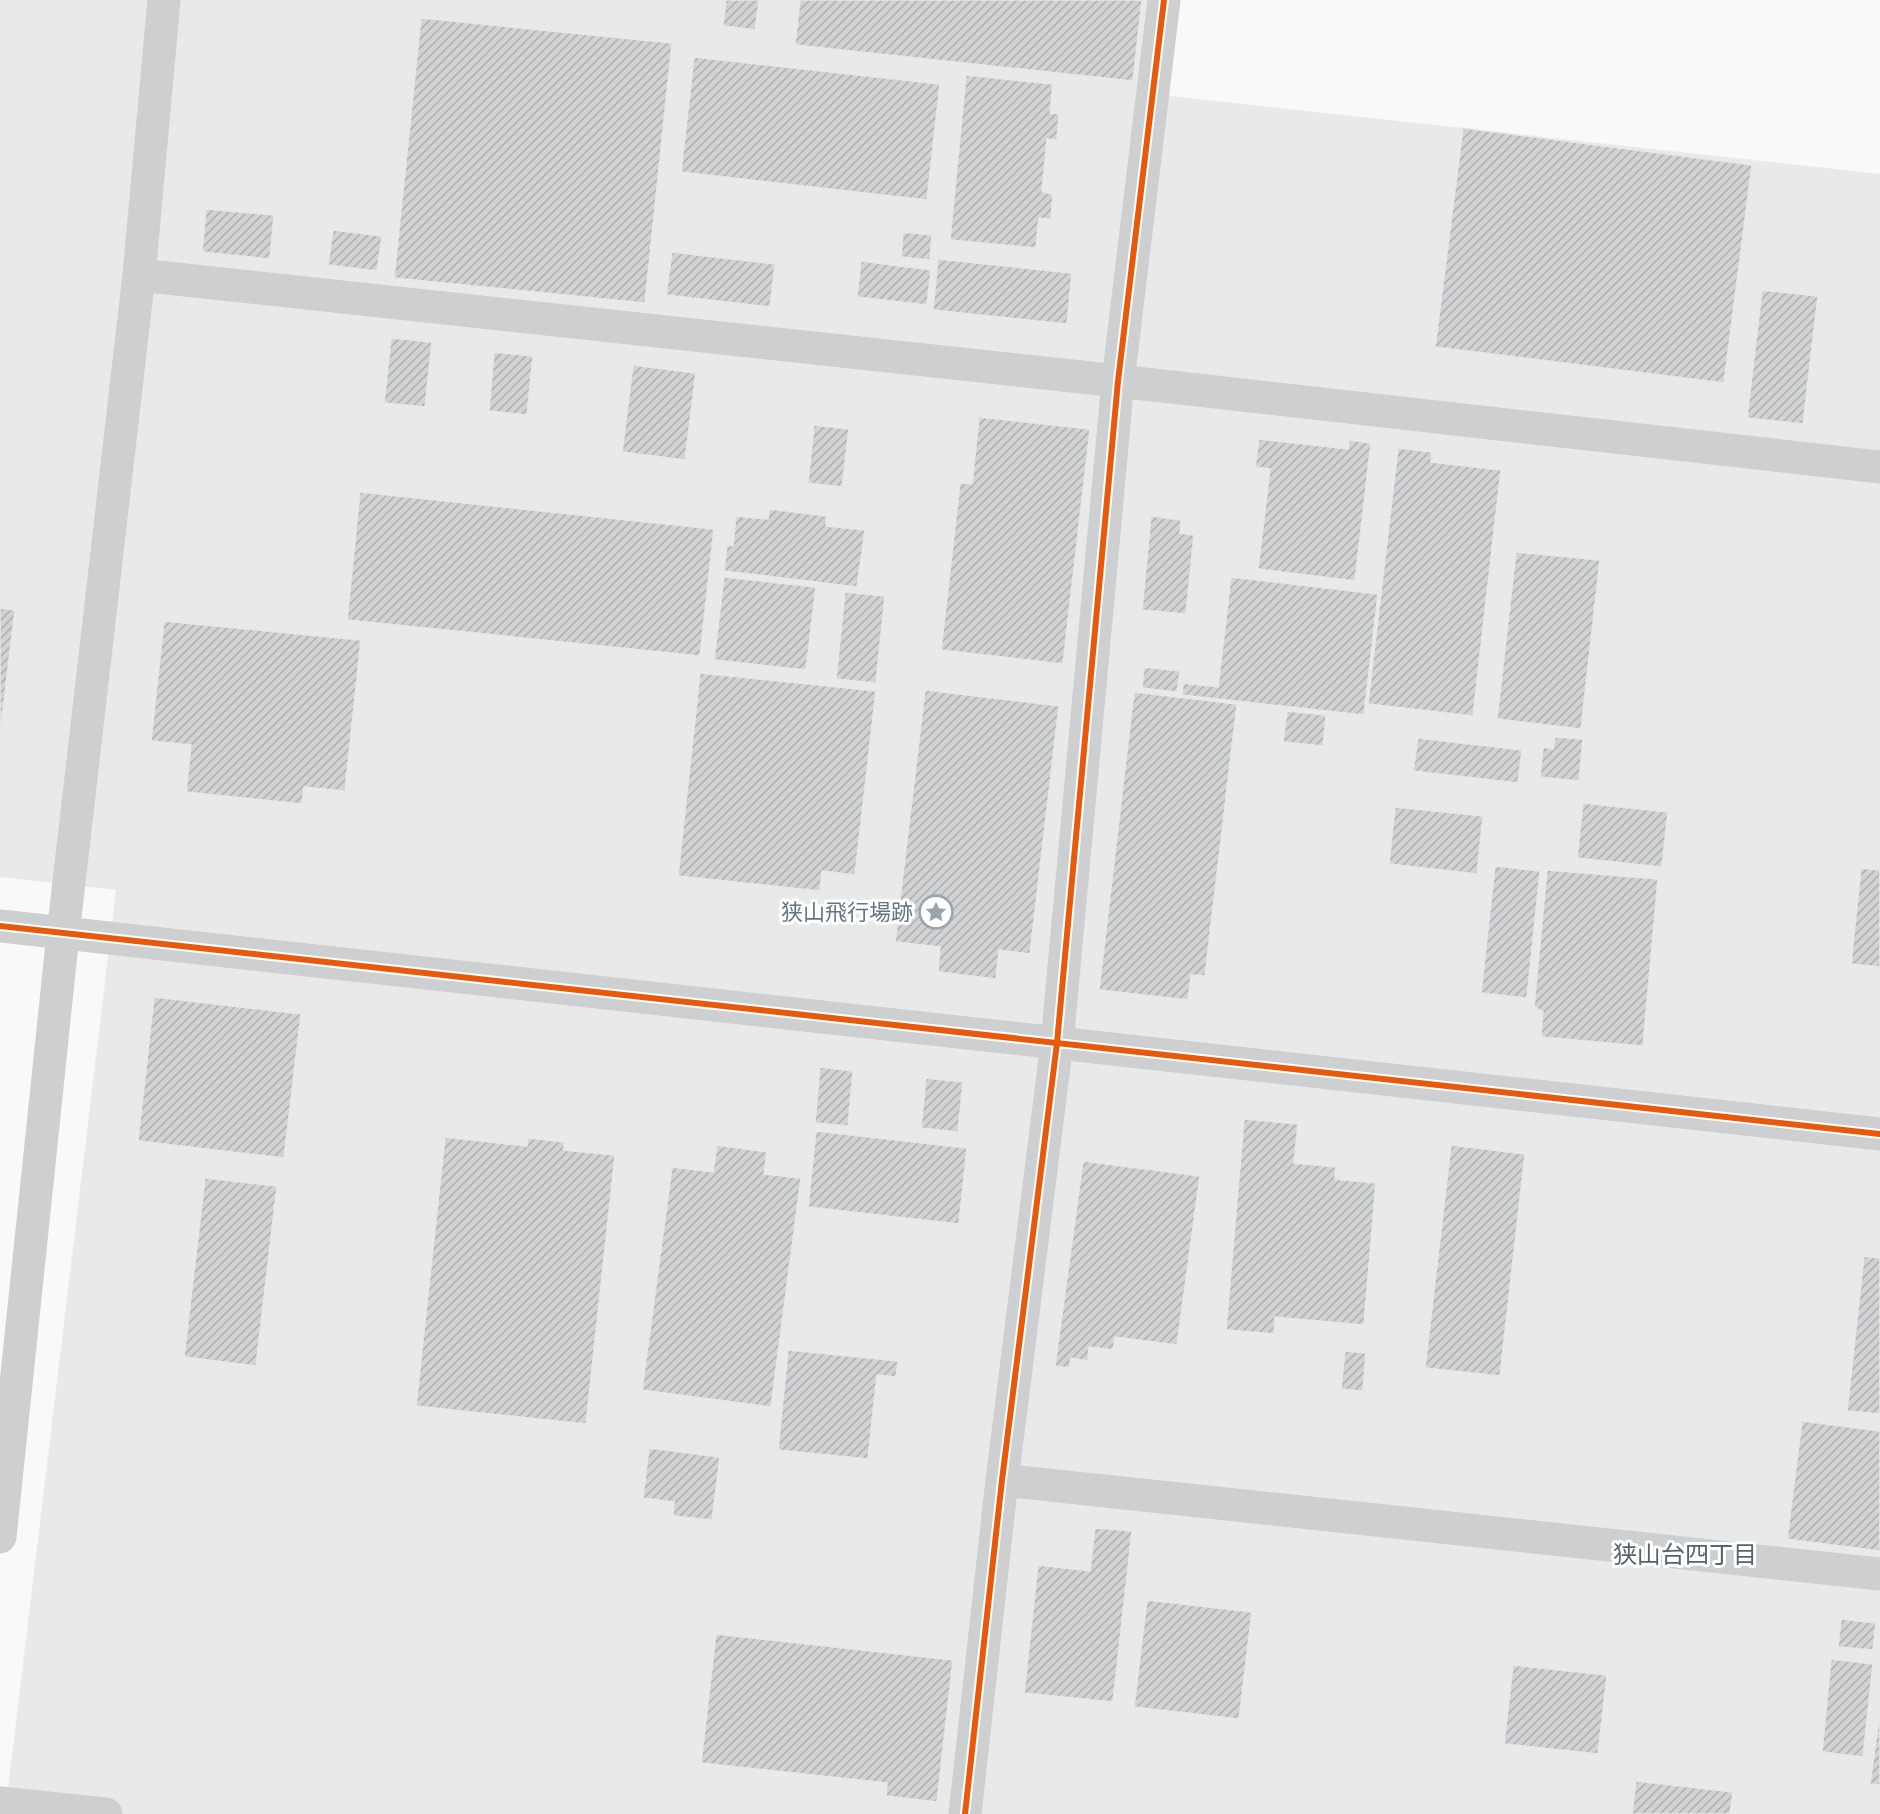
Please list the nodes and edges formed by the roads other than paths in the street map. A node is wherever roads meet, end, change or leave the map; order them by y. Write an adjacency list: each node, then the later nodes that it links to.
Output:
1 (164, 0): 3 (street)
2 (1164, 0): 4 (street)
3 (139, 275): 4 (street); 7 (street)
4 (1118, 381): 5 (street); 8 (street)
5 (1880, 467)
6 (0, 926): 7 (street)
7 (63, 934): 8 (street); 11 (street)
8 (1057, 1043): 9 (street); 10 (street)
9 (1880, 1134)
10 (1002, 1480): 12 (street); 15 (street)
11 (0, 1538)
12 (1880, 1574)
13 (0, 1803): 14 (street)
14 (106, 1814)
15 (964, 1814)

